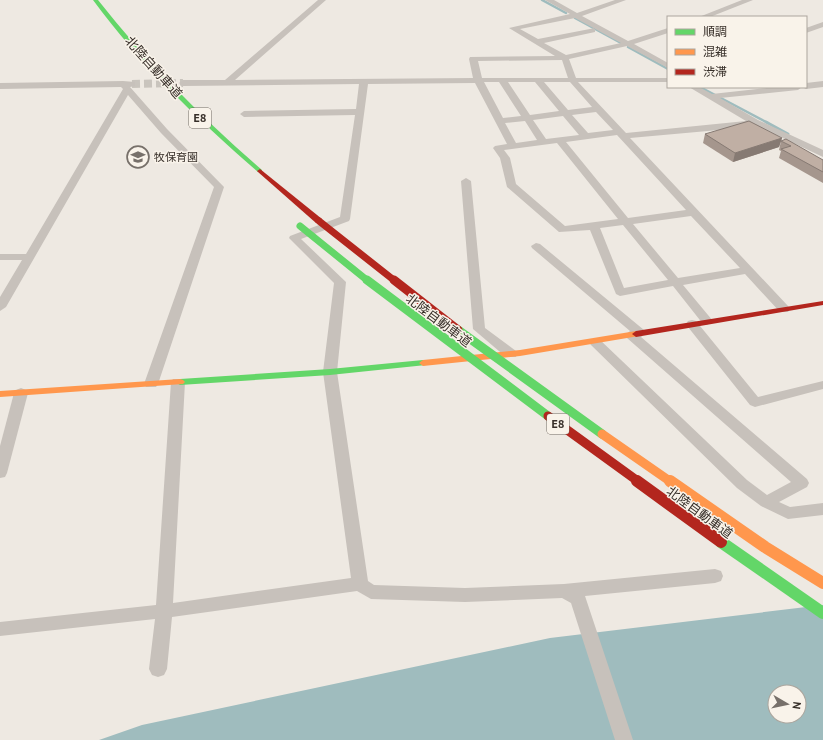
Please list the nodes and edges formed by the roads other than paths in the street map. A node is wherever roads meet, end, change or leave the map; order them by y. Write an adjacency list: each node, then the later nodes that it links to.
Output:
1 (95, 0): 75 (main road, 北陸自動車道 / E8, bridge)
2 (322, 0): 24 (street)
3 (549, 0): 6 (street)
4 (622, 0): 6 (street)
5 (749, 0): 7 (street)
6 (577, 15): 8 (street); 14 (street)
7 (706, 16)
8 (568, 17): 10 (street); 13 (street)
9 (823, 24): 12 (street)
10 (592, 30): 13 (street); 14 (street)
11 (667, 30): 14 (street)
12 (807, 31)
13 (537, 42): 15 (street)
14 (623, 45): 15 (street); 16 (street); 17 (street)
15 (565, 58): 18 (street); 21 (street)
16 (667, 66)
17 (667, 72)
18 (478, 80): 19 (street); 23 (street); 39 (street)
19 (502, 80): 20 (street); 38 (street)
20 (537, 80): 21 (street); 36 (street)
21 (573, 80): 22 (street); 34 (street)
22 (667, 80)
23 (364, 81): 24 (street); 35 (street)
24 (228, 82): 25 (street)
25 (182, 83)
26 (823, 84): 29 (street)
27 (0, 86): 28 (street)
28 (127, 86): 54 (street); 67 (street)
29 (807, 86)
30 (696, 88): 33 (street)
31 (707, 88): 33 (street)
32 (788, 88): 33 (street)
33 (715, 95): 40 (street)
34 (598, 109): 36 (street); 41 (street)
35 (360, 112): 37 (street); 65 (street)
36 (565, 113): 38 (street); 42 (street)
37 (244, 114)
38 (527, 118): 39 (street); 44 (street)
39 (499, 121): 45 (street)
40 (755, 122): 41 (street); 46 (street)
41 (622, 134): 42 (street); 48 (street)
42 (586, 137): 43 (street)
43 (560, 141): 44 (street); 49 (street)
44 (544, 143): 45 (street)
45 (513, 146): 51 (street)
46 (823, 154)
47 (466, 181): 64 (street)
48 (694, 212): 49 (street); 55 (street)
49 (627, 222): 51 (street); 56 (street)
50 (297, 224): 79 (main road, 北陸自動車道 / E8, bridge)
51 (594, 227): 56 (street)
52 (536, 246): 62 (street)
53 (0, 257): 54 (street)
54 (28, 257): 58 (street)
55 (748, 270): 56 (street); 59 (street)
56 (676, 283): 60 (street)
57 (823, 303): 59 (main road)
58 (0, 307)
59 (784, 309): 60 (main road)
60 (707, 321): 61 (main road)
61 (692, 324): 62 (main road); 68 (street)
62 (635, 334): 63 (main road); 72 (street)
63 (595, 342): 64 (main road); 72 (street)
64 (511, 354): 65 (main road)
65 (330, 372): 66 (main road); 76 (street)
66 (178, 382): 67 (main road); 78 (street)
67 (151, 384): 69 (main road)
68 (823, 385)
69 (21, 393): 70 (main road); 71 (street)
70 (0, 394)
71 (0, 473)
72 (766, 502): 73 (street)
73 (823, 509)
74 (715, 576): 77 (street)
75 (823, 583)
76 (360, 584): 77 (street); 78 (street)
77 (564, 591): 82 (street)
78 (164, 611): 80 (street); 81 (street)
79 (823, 613)
80 (0, 629)
81 (158, 669)
82 (624, 740)

